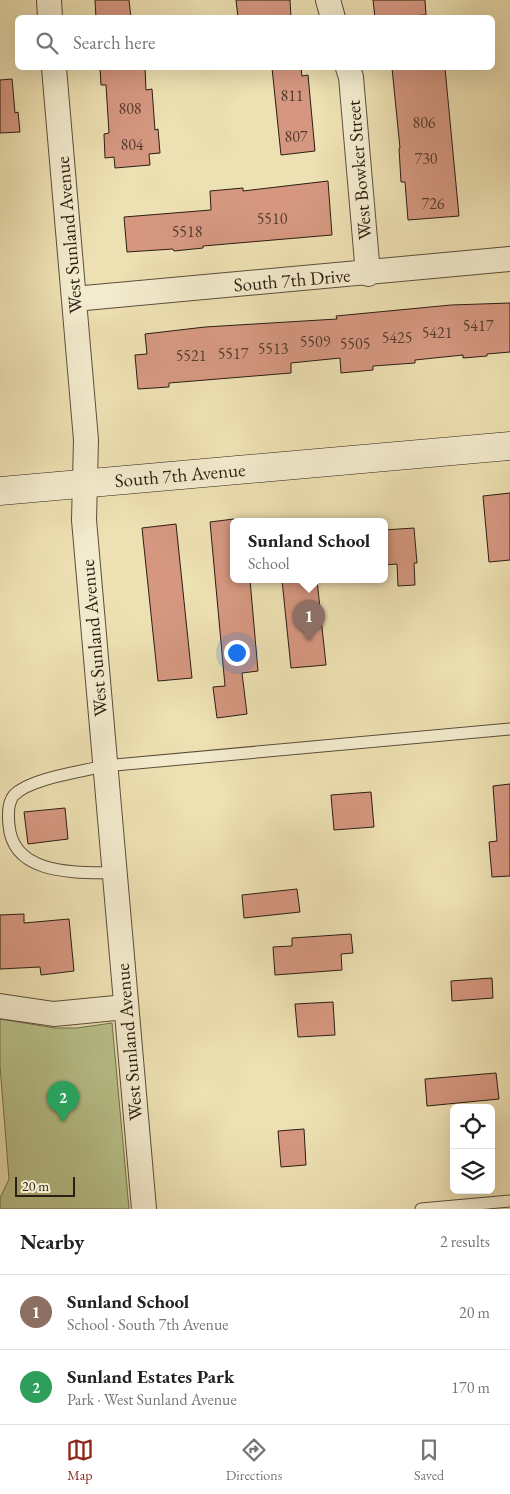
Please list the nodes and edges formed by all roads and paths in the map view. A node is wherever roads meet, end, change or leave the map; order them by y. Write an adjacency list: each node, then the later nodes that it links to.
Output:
1 (49, 0): 3 (street)
2 (328, 0): 4 (street)
3 (50, 15)
4 (332, 15)
5 (54, 70): 9 (street, West Sunland Avenue)
6 (349, 70): 8 (street, West Bowker Street)
7 (510, 260): 8 (street, South 7th Drive)
8 (368, 274): 9 (street, South 7th Drive)
9 (74, 299): 11 (street, West Sunland Avenue)
10 (510, 446): 11 (main road, South 7th Avenue)
11 (84, 484): 12 (main road, South 7th Avenue); 14 (street, West Sunland Avenue)
12 (0, 491)
13 (510, 729): 14 (lane)
14 (104, 766): 15 (lane); 16 (street, West Sunland Avenue)
15 (5, 805): 16 (lane)
16 (114, 873): 18 (street, West Sunland Avenue)
17 (0, 1006): 18 (street)
18 (126, 1008): 20 (street, West Sunland Avenue)
19 (510, 1201): 21 (lane)
20 (144, 1209)
21 (421, 1209)

